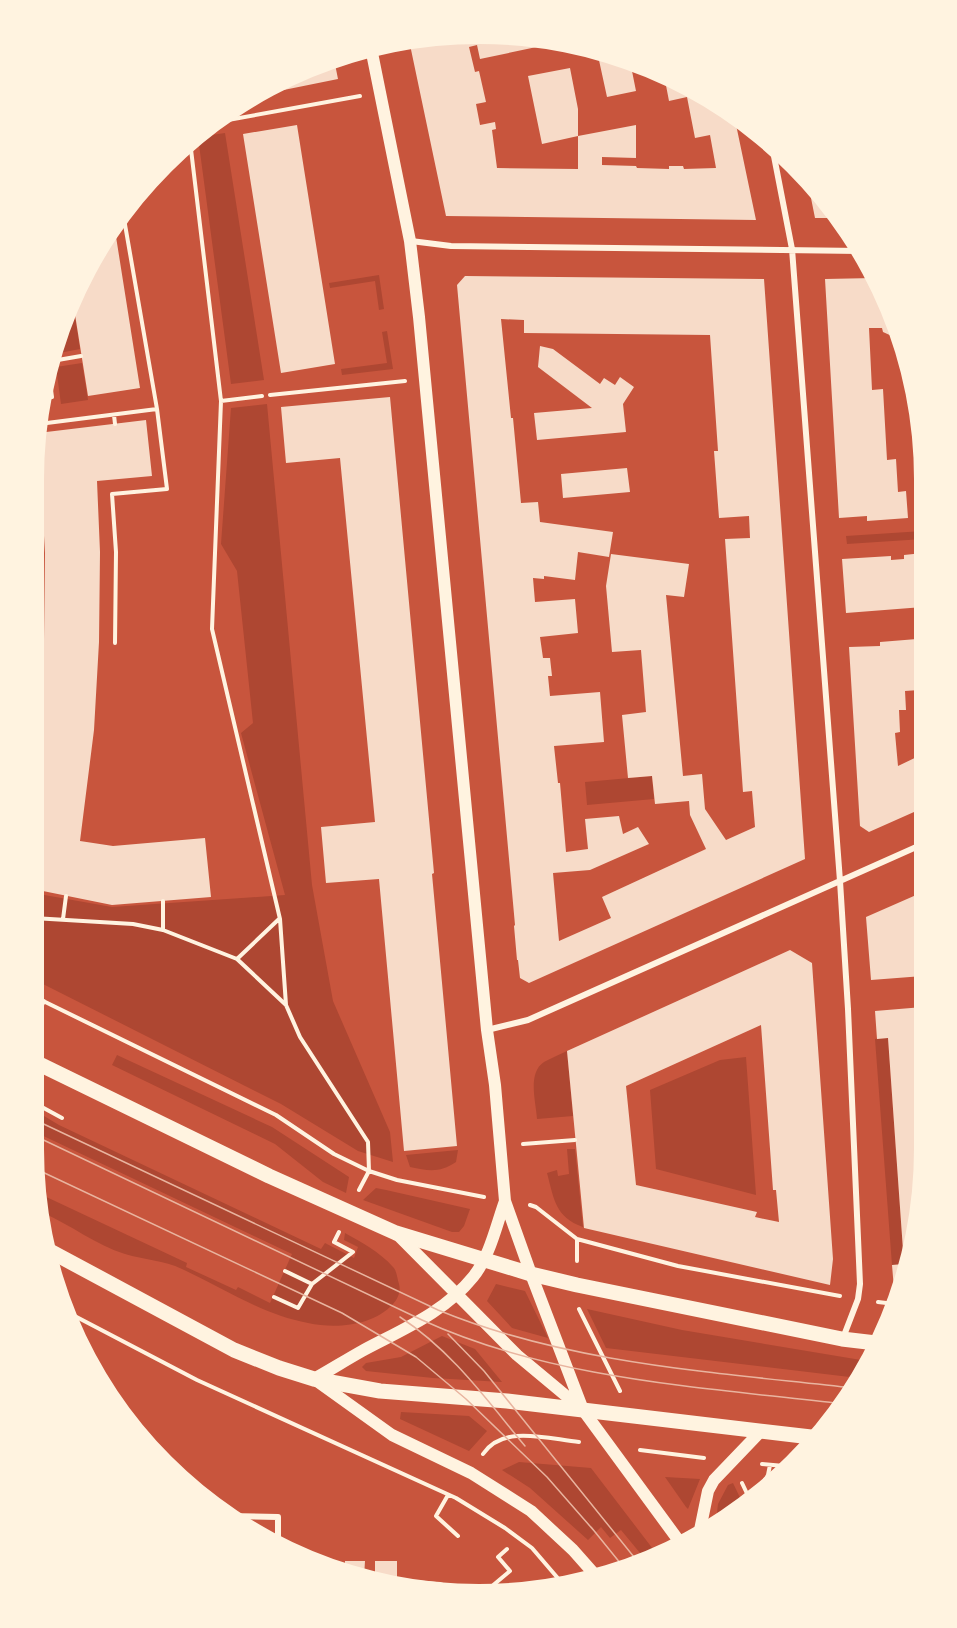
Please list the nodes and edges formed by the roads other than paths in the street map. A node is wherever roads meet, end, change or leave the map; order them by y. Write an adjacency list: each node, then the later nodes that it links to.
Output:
1 (373, 57): 3 (main road)
2 (775, 160): 4 (street)
3 (410, 241): 4 (street); 8 (main road)
4 (792, 249): 5 (street); 7 (street)
5 (848, 250)
6 (914, 848): 7 (street)
7 (840, 881): 8 (street); 16 (street)
8 (487, 1030): 10 (main road)
9 (44, 1066): 11 (main road)
10 (505, 1201): 13 (main road); 14 (main road)
11 (396, 1233): 13 (main road); 15 (main road)
12 (56, 1254): 18 (main road)
13 (484, 1260): 14 (main road); 15 (main road)
14 (531, 1274): 16 (main road); 19 (main road)
15 (457, 1294): 18 (main road); 19 (main road)
16 (843, 1339): 17 (main road)
17 (869, 1342)
18 (314, 1379): 19 (main road); 26 (main road)
19 (583, 1410): 20 (main road); 25 (main road)
20 (761, 1431): 21 (main road); 23 (main road)
21 (806, 1436)
22 (246, 1516): 24 (street)
23 (702, 1523)
24 (278, 1536)
25 (676, 1537)
26 (591, 1570)

